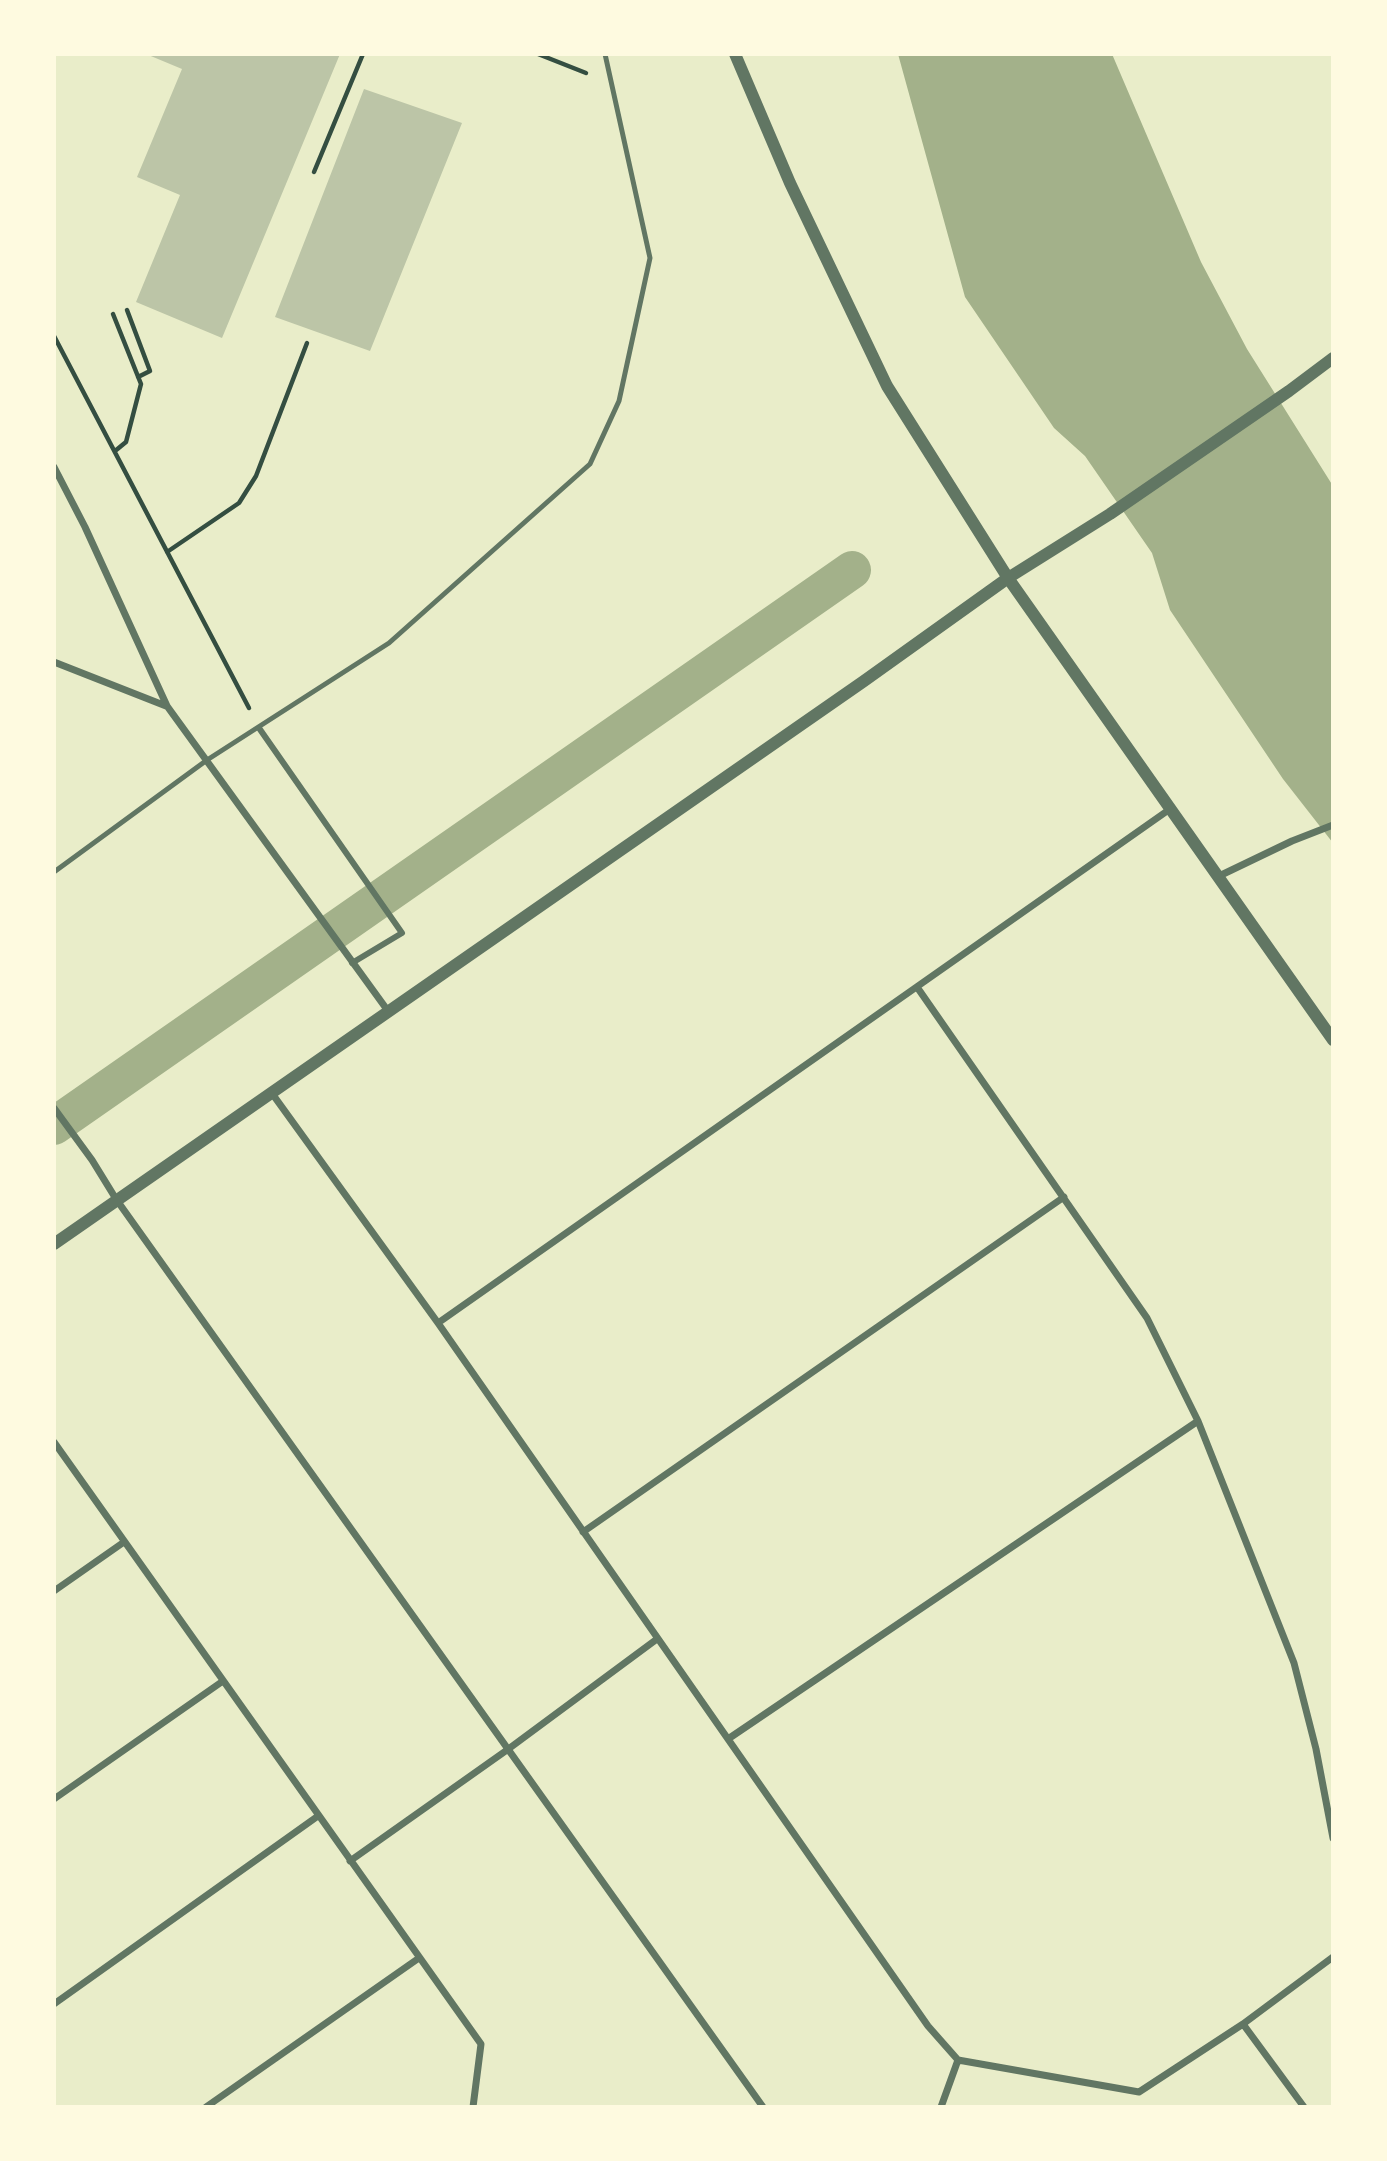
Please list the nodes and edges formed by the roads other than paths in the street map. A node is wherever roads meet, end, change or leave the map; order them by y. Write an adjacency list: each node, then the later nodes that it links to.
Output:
1 (605, 54): 8 (lane)
2 (735, 54): 5 (street)
3 (1333, 358): 5 (street)
4 (54, 467): 7 (street)
5 (1008, 578): 10 (street); 16 (street)
6 (54, 662): 7 (street)
7 (167, 706): 9 (street)
8 (259, 728): 9 (lane); 14 (street)
9 (207, 760): 12 (lane); 14 (street)
10 (1170, 808): 13 (street); 15 (street)
11 (1333, 825): 13 (street)
12 (54, 872)
13 (1217, 877): 17 (street)
14 (350, 960): 16 (street)
15 (917, 987): 20 (street); 23 (street)
16 (388, 1011): 18 (street)
17 (1333, 1040)
18 (271, 1093): 21 (street); 23 (street)
19 (54, 1108): 21 (street)
20 (1064, 1196): 24 (street); 26 (street)
21 (116, 1199): 22 (street); 32 (street)
22 (54, 1244)
23 (438, 1323): 26 (street)
24 (1198, 1421): 31 (street); 35 (street)
25 (54, 1443): 27 (street)
26 (583, 1532): 29 (street)
27 (124, 1542): 28 (street); 30 (street)
28 (54, 1591)
29 (657, 1639): 31 (street); 32 (street)
30 (223, 1681): 33 (street); 34 (street)
31 (728, 1739): 41 (street)
32 (507, 1750): 36 (street); 44 (street)
33 (54, 1799)
34 (318, 1816): 36 (street); 39 (street)
35 (1333, 1838)
36 (350, 1861): 38 (street)
37 (1333, 1957): 40 (street)
38 (419, 1958): 42 (street); 43 (street)
39 (54, 2004)
40 (1243, 2024): 41 (street); 46 (street)
41 (958, 2060): 45 (street)
42 (206, 2107)
43 (472, 2107)
44 (763, 2107)
45 (942, 2107)
46 (1304, 2107)

